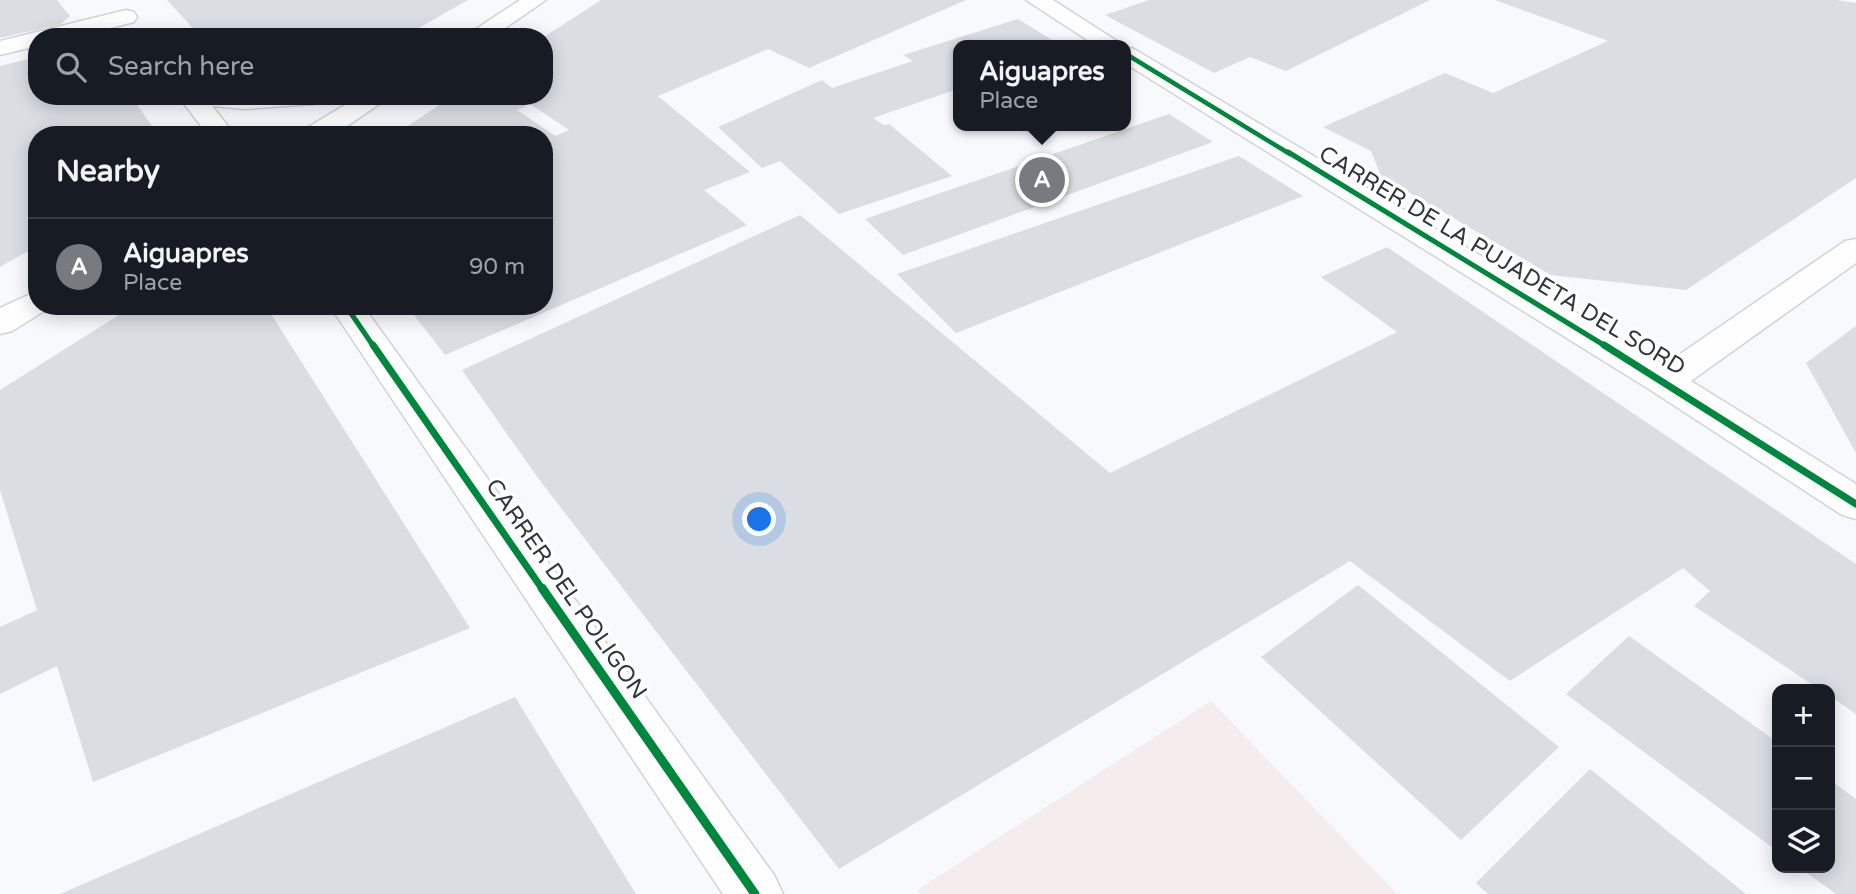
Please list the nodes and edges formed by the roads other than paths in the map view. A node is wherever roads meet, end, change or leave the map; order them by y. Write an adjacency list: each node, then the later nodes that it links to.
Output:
1 (108, 0): 4 (street)
2 (535, 0): 7 (street)
3 (1037, 0): 8 (street)
4 (126, 17): 5 (street); 6 (street)
5 (82, 28)
6 (135, 28)
7 (490, 28)
8 (1103, 40)
9 (28, 41): 10 (street)
10 (0, 48)
11 (1131, 57): 20 (street, CARRER DE LA PUJADETA DEL SORD)
12 (198, 105): 14 (street)
13 (363, 105): 15 (street)
14 (215, 126)
15 (330, 126)
16 (1856, 248): 20 (street)
17 (28, 306): 19 (street)
18 (352, 315): 22 (street, CARRER DEL POLIGON)
19 (0, 323)
20 (1665, 382): 21 (street, CARRER DE LA PUJADETA DEL SORD)
21 (1856, 504)
22 (755, 894)

